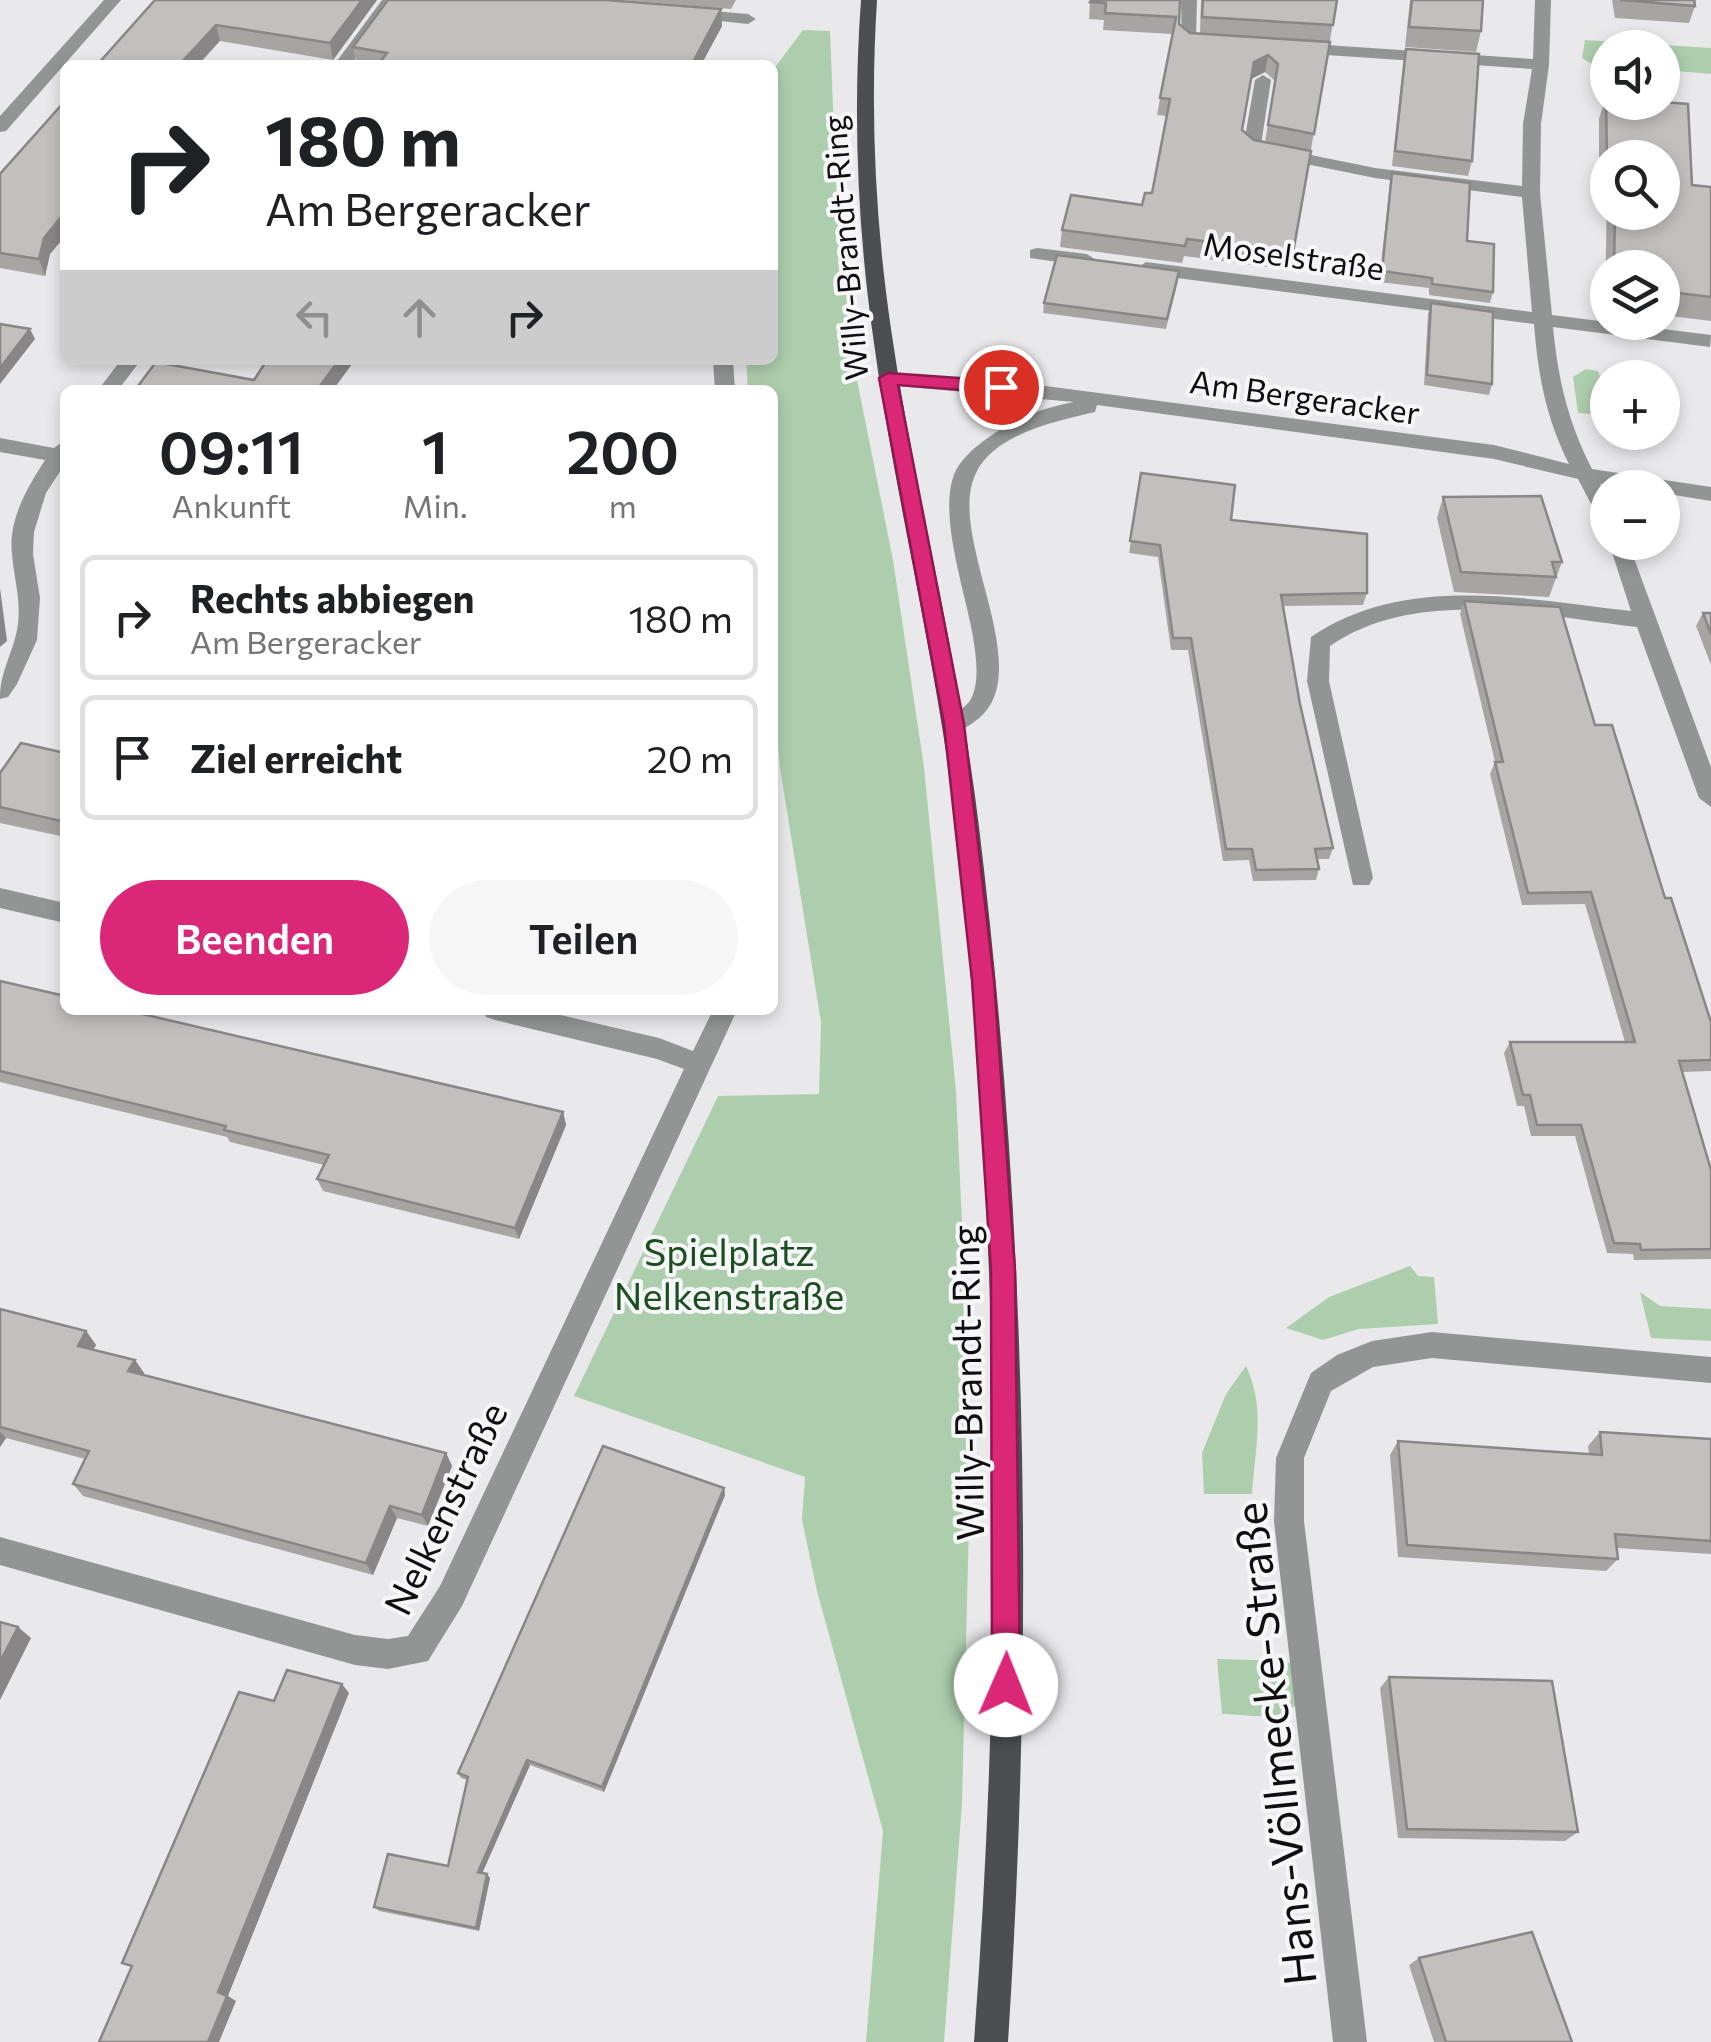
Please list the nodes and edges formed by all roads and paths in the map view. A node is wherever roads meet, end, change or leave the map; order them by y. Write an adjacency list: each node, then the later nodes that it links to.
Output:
1 (112, 0): 13 (street)
2 (390, 0): 10 (street)
3 (869, 0): 19 (main road, Willy-Brandt-Ring)
4 (1190, 0): 8 (street)
5 (1543, 0): 11 (street)
6 (670, 12): 7 (street)
7 (748, 19)
8 (1228, 44)
9 (1286, 48): 11 (street)
10 (346, 60)
11 (1541, 65): 14 (street)
12 (1263, 80): 14 (street)
13 (0, 126)
14 (1532, 193): 16 (street)
15 (1037, 254): 16 (street, Moselstraße)
16 (1542, 320): 17 (street, Moselstraße); 25 (street)
17 (1710, 341)
18 (127, 365): 20 (street)
19 (888, 378): 21 (street, Am Bergeracker); 31 (main road, Willy-Brandt-Ring)
20 (112, 385)
21 (1138, 403): 25 (street, Am Bergeracker); 31 (street)
22 (0, 445): 23 (street)
23 (60, 453)
24 (60, 458): 30 (street)
25 (1588, 475): 26 (street); 27 (street, Am Bergeracker)
26 (1590, 479)
27 (1711, 494)
28 (1624, 560): 29 (street)
29 (1646, 620): 32 (street); 33 (street)
30 (0, 691)
31 (954, 724): 41 (main road, Willy-Brandt-Ring)
32 (1711, 798)
33 (1361, 878)
34 (0, 898): 35 (street)
35 (60, 912)
36 (517, 1015): 38 (street)
37 (722, 1015): 38 (street, Nelkenstraße)
38 (699, 1064): 40 (street, Nelkenstraße)
39 (1711, 1370): 42 (street, Hans-Völlmecke-Straße)
40 (0, 1551)
41 (991, 2042)
42 (1350, 2042)

